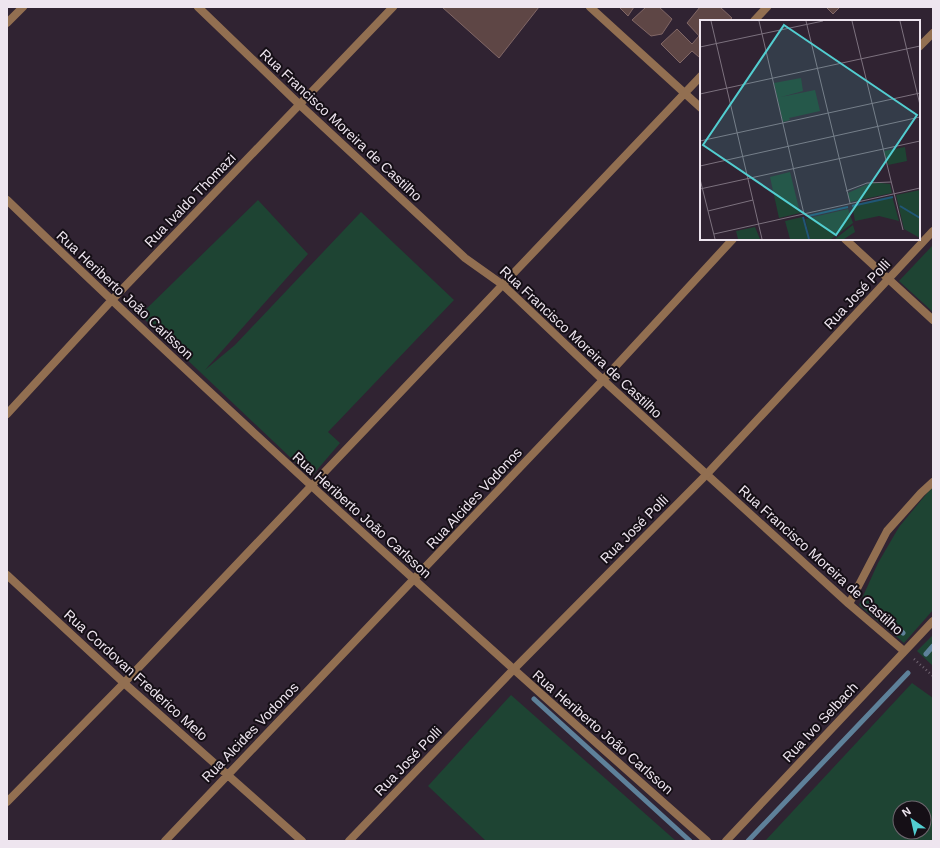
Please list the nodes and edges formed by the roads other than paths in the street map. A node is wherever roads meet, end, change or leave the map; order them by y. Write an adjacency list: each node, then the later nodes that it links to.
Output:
1 (23, 7): 7 (street)
2 (198, 7): 12 (street, Rua Francisco Moreira de Castilho)
3 (393, 7): 12 (street, Rua Ivaldo Thomazi)
4 (590, 7): 11 (street)
5 (768, 7): 6 (street)
6 (755, 20)
7 (7, 23)
8 (933, 33): 9 (street)
9 (920, 46)
10 (700, 77): 11 (street)
11 (685, 93): 13 (street); 19 (street)
12 (300, 105): 19 (street, Rua Francisco Moreira de Castilho); 20 (street, Rua Ivaldo Thomazi)
13 (700, 107)
14 (7, 200): 20 (street, Rua Heriberto João Carlsson)
15 (933, 232): 18 (street, Rua José Polli)
16 (732, 240): 22 (street, Rua Alcides Vodonos)
17 (846, 240): 18 (street)
18 (888, 280): 21 (street); 24 (street, Rua José Polli)
19 (503, 284): 22 (street, Rua Francisco Moreira de Castilho); 26 (street)
20 (111, 301): 23 (street, Rua Ivaldo Thomazi); 26 (street, Rua Heriberto João Carlsson)
21 (933, 320)
22 (603, 380): 24 (street, Rua Francisco Moreira de Castilho); 28 (street, Rua Alcides Vodonos)
23 (7, 414)
24 (706, 475): 29 (street, Rua Francisco Moreira de Castilho); 32 (street, Rua José Polli)
25 (933, 482): 29 (street)
26 (311, 487): 28 (street, Rua Heriberto João Carlsson); 33 (street)
27 (7, 575): 33 (street, Rua Cordovan Frederico Melo)
28 (414, 580): 32 (street, Rua Heriberto João Carlsson); 34 (street, Rua Alcides Vodonos)
29 (849, 604): 31 (street, Rua Francisco Moreira de Castilho)
30 (933, 621): 31 (street, Rua Ivo Selbach)
31 (904, 651): 40 (street, Rua Ivo Selbach)
32 (513, 670): 38 (street, Rua José Polli); 39 (street, Rua Heriberto João Carlsson)
33 (124, 683): 34 (street, Rua Cordovan Frederico Melo); 35 (street)
34 (227, 774): 36 (street, Rua Alcides Vodonos); 37 (street, Rua Cordovan Frederico Melo)
35 (7, 802)
36 (164, 841)
37 (302, 841)
38 (349, 841)
39 (707, 841)
40 (726, 841)

